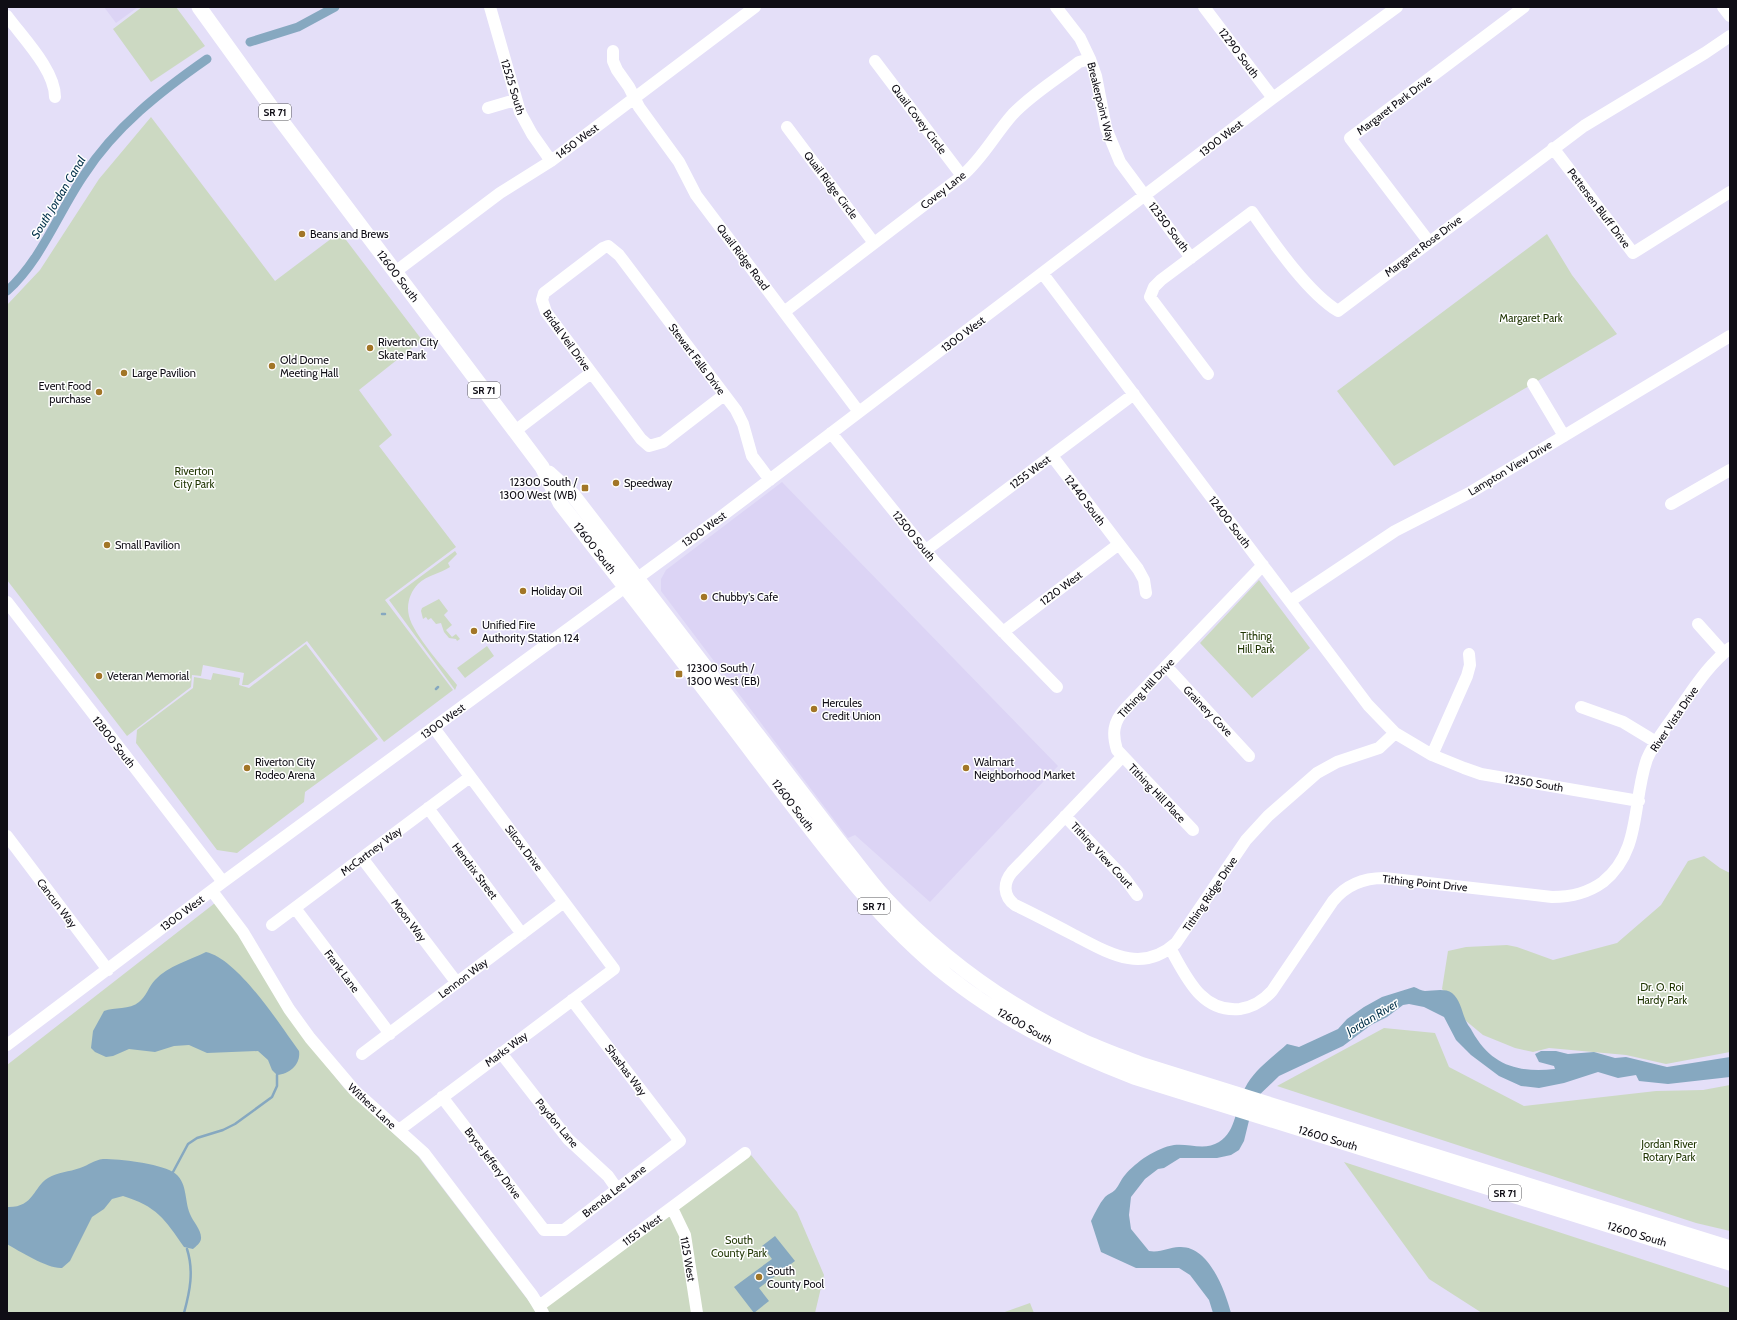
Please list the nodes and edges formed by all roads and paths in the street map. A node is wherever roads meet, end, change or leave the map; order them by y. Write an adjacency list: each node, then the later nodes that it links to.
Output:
1 (199, 7): 30 (main road, 12600 South / SR 71)
2 (490, 7): 18 (street, 12525 South)
3 (755, 7): 16 (street, 1450 West)
4 (1056, 7): 13 (street, Breakerpoint Way)
5 (1397, 7): 17 (street, 1300 West)
6 (1524, 7): 26 (street, Margaret Park Drive)
7 (1723, 7): 10 (street)
8 (1208, 8): 17 (street, 12290 South)
9 (7, 16): 15 (street)
10 (1730, 16)
11 (1730, 36): 21 (street, Margaret Rose Drive)
12 (613, 51): 16 (street, Quail Ridge Road)
13 (1090, 59): 23 (street, Covey Lane); 25 (street, Breakerpoint Way)
14 (875, 61): 23 (street, Quail Covey Circle)
15 (55, 97)
16 (635, 98): 22 (street, 1450 West); 32 (street, Quail Ridge Road)
17 (1273, 98): 25 (street, 1300 West)
18 (516, 100): 19 (street); 22 (street, 12525 South)
19 (488, 108)
20 (787, 126): 27 (street, Quail Ridge Circle)
21 (1553, 148): 24 (street, Pettersen Bluff Drive); 26 (street, Margaret Rose Drive)
22 (551, 161): 30 (street, 1450 West)
23 (962, 176): 27 (street, Covey Lane)
24 (1730, 192)
25 (1146, 197): 29 (street, 12350 South); 31 (street, 1300 West)
26 (1429, 242): 29 (street, Margaret Rose Drive)
27 (874, 243): 32 (street, Covey Lane)
28 (608, 246): 34 (street, Bridal Veil Drive); 38 (street, Stewart Falls Drive)
29 (1191, 258): 35 (street, Margaret Rose Drive)
30 (395, 272): 40 (main road, 12600 South / SR 71)
31 (1043, 274): 37 (street, 12400 South); 39 (street, 1300 West)
32 (784, 312): 39 (street, Quail Ridge Road)
33 (1730, 336): 42 (street, Lampton View Drive)
34 (591, 373): 38 (street, Bridal Veil Drive); 40 (street)
35 (1208, 374)
36 (1532, 384): 42 (street)
37 (1134, 394): 43 (street, 1255 West); 49 (street, 12400 South)
38 (724, 395): 45 (street, Stewart Falls Drive)
39 (859, 412): 41 (street, 1300 West)
40 (515, 431): 50 (main road, 12600 South / SR 71)
41 (831, 433): 45 (street, 1300 West); 48 (street, 12500 South)
42 (1564, 436): 52 (street, Lampton View Drive)
43 (1052, 456): 47 (street, 12440 South); 48 (street, 1255 West)
44 (1730, 470): 46 (street)
45 (770, 480): 50 (street, 1300 West)
46 (1671, 504)
47 (1119, 544): 51 (street, 12440 South); 55 (street, 1220 West)
48 (926, 550): 55 (street, 12500 South)
49 (1263, 565): 52 (street, 12400 South); 58 (street, Tithing Hill Drive)
50 (631, 583): 61 (street, 1300 West); 97 (main road, 12600 South / SR 71); 98 (main road, 12600 South / SR 71)
51 (1146, 593)
52 (1290, 601): 62 (street, 12400 South)
53 (7, 602): 74 (street, 12800 South)
54 (1698, 624): 56 (street)
55 (1003, 632): 59 (street, 12500 South)
56 (1727, 651): 63 (street, River Vista Drive)
57 (1469, 654): 64 (street)
58 (1166, 666): 65 (street, Tithing Hill Drive); 66 (street, Grainery Cove)
59 (1057, 687)
60 (1581, 707): 63 (street)
61 (434, 728): 67 (street, Silcox Drive); 74 (street, 1300 West)
62 (1395, 733): 64 (street, 12400 South); 81 (street, Tithing Ridge Drive)
63 (1656, 742): 68 (street, River Vista Drive)
64 (1432, 755): 68 (street, 12350 South)
65 (1122, 756): 70 (street); 71 (street, Tithing Hill Place)
66 (1250, 756)
67 (470, 777): 69 (street, McCartney Way); 77 (street, Silcox Drive)
68 (1639, 801): 81 (street, Tithing Point Drive)
69 (428, 808): 73 (street, McCartney Way); 80 (street, Hendrix Street)
70 (1066, 816): 76 (street, Tithing View Court); 81 (street, Tithing Ridge Drive)
71 (1193, 830)
72 (7, 836): 83 (street, Cancun Way)
73 (362, 858): 78 (street, McCartney Way); 84 (street, Moon Way)
74 (223, 882): 75 (street, 1300 West)
75 (212, 891): 83 (street, 1300 West); 91 (street, Withers Lane)
76 (1137, 894)
77 (564, 902): 80 (street, Lennon Way); 82 (street, Silcox Drive)
78 (295, 908): 79 (street, McCartney Way); 86 (street, Frank Lane)
79 (272, 925)
80 (522, 934): 84 (street, Lennon Way)
81 (1170, 948)
82 (614, 968): 85 (street, Marks Way)
83 (108, 970): 87 (street, 1300 West)
84 (457, 983): 86 (street, Lennon Way)
85 (572, 1000): 88 (street, Marks Way); 92 (street, Shashas Way)
86 (390, 1034): 89 (street, Lennon Way)
87 (7, 1045)
88 (501, 1053): 90 (street, Marks Way); 94 (street, Paydon Lane)
89 (362, 1054)
90 (442, 1097): 91 (street, Marks Way); 96 (street, Bryce Jeffery Drive)
91 (399, 1130): 99 (street, Withers Lane)
92 (680, 1141): 94 (street, Brenda Lee Lane)
93 (745, 1153): 95 (street, 1155 West)
94 (617, 1188): 96 (street, Brenda Lee Lane)
95 (672, 1208): 99 (street, 1155 West); 100 (street, 1125 West)
96 (544, 1230)
97 (1730, 1248)
98 (1730, 1263)
99 (541, 1310)
100 (697, 1313)

